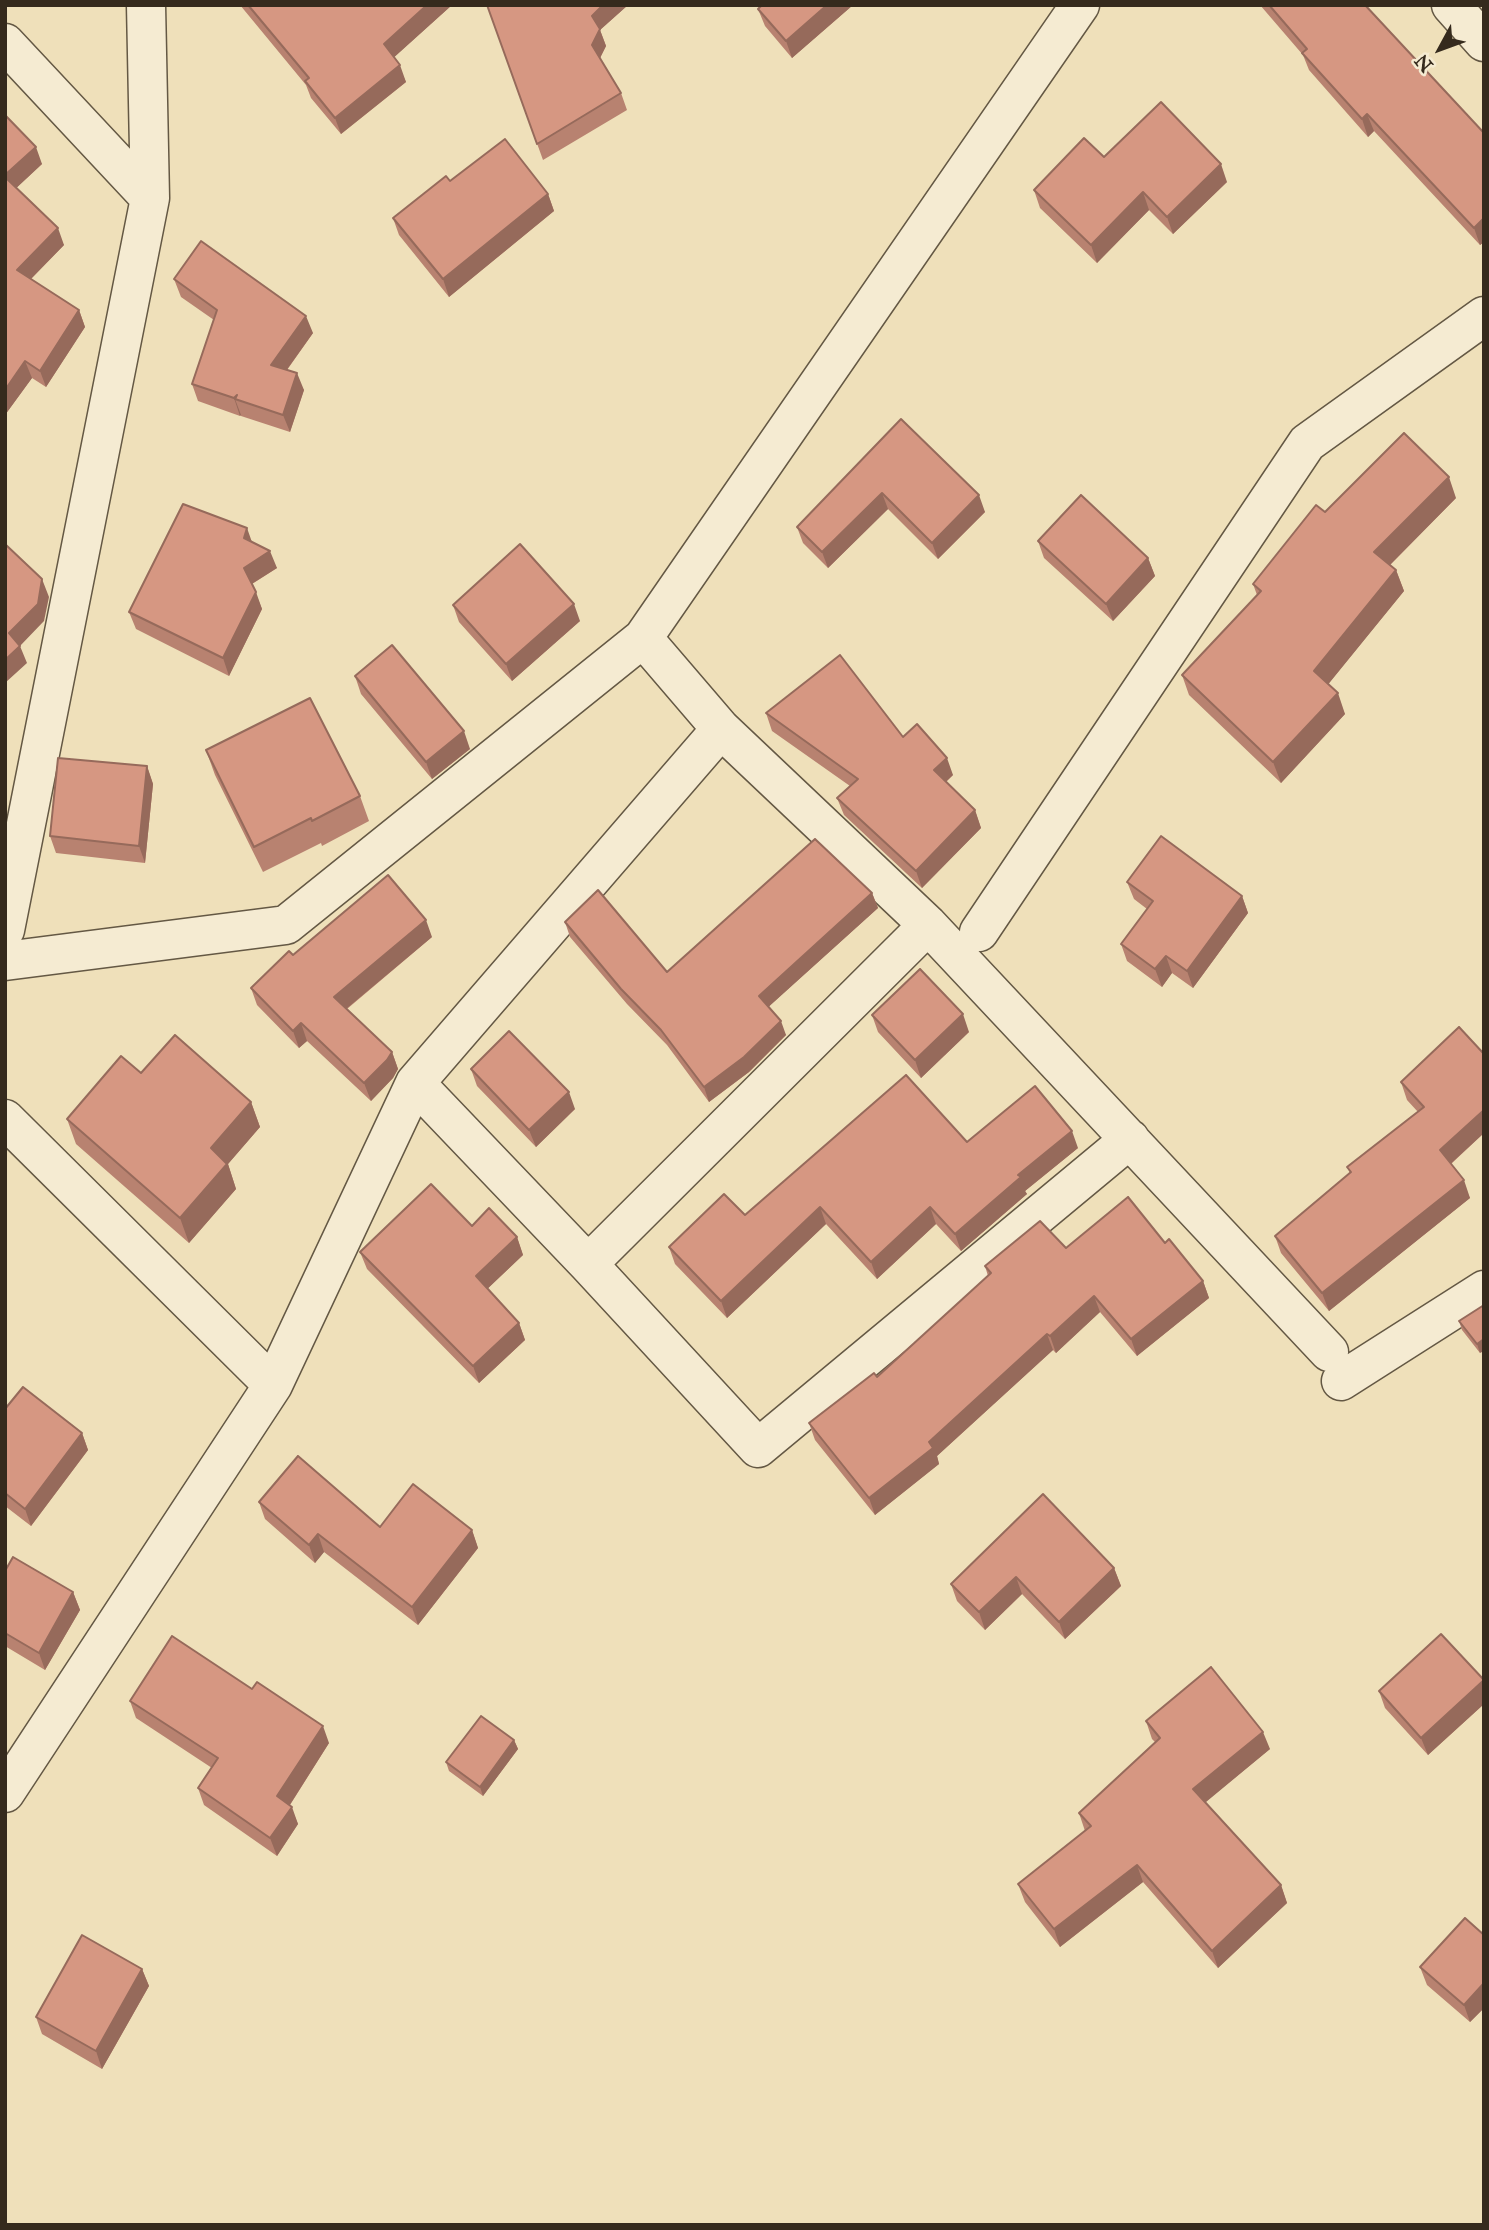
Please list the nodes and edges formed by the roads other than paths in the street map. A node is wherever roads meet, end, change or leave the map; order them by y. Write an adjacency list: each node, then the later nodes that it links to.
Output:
1 (146, 5): 6 (street)
2 (1080, 5): 8 (street)
3 (1451, 5): 4 (street)
4 (1484, 42)
5 (5, 43): 6 (street)
6 (150, 198): 11 (street)
7 (1484, 316): 12 (street)
8 (643, 638): 9 (street); 13 (street)
9 (721, 729): 10 (street); 14 (street)
10 (928, 925): 16 (street); 17 (street)
11 (5, 930)
12 (979, 932)
13 (5, 961)
14 (415, 1083): 17 (street); 19 (street)
15 (5, 1119): 19 (street)
16 (1130, 1139): 17 (street); 18 (street)
17 (588, 1264)
18 (1484, 1290)
19 (273, 1385): 20 (street)
20 (5, 1793)

